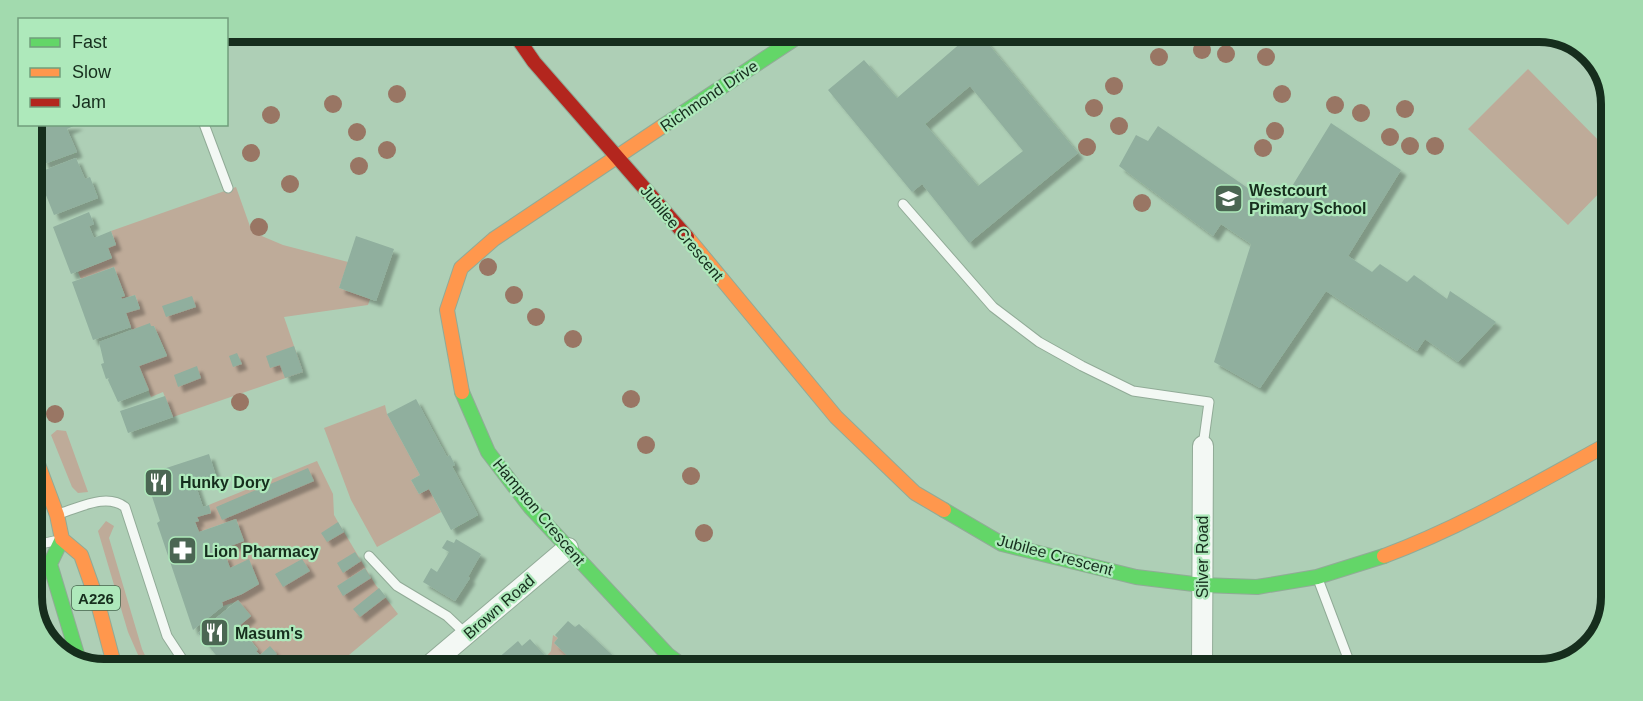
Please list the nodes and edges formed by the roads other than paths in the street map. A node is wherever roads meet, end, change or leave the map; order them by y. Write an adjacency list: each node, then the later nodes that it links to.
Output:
1 (520, 42): 4 (street, Jubilee Crescent)
2 (790, 42): 4 (street, Richmond Drive)
3 (205, 126): 5 (lane)
4 (617, 159): 13 (street, Hampton Crescent); 16 (street, Jubilee Crescent)
5 (228, 188)
6 (903, 204): 7 (lane)
7 (1203, 446): 16 (street, Silver Road)
8 (1601, 448): 15 (street, Jubilee Crescent)
9 (42, 475): 10 (street)
10 (57, 515): 11 (street); 20 (lane)
11 (62, 539): 12 (lane); 18 (street, A226); 19 (street, A226)
12 (42, 544)
13 (568, 548): 17 (street, Brown Road); 22 (street, Hampton Crescent)
14 (369, 556): 17 (lane)
15 (1317, 577): 16 (street, Jubilee Crescent); 24 (lane)
16 (1202, 585): 23 (street, Silver Road)
17 (467, 635): 21 (street, Brown Road)
18 (76, 652)
19 (113, 659)
20 (183, 659)
21 (437, 659)
22 (675, 659)
23 (1203, 659)
24 (1348, 659)

